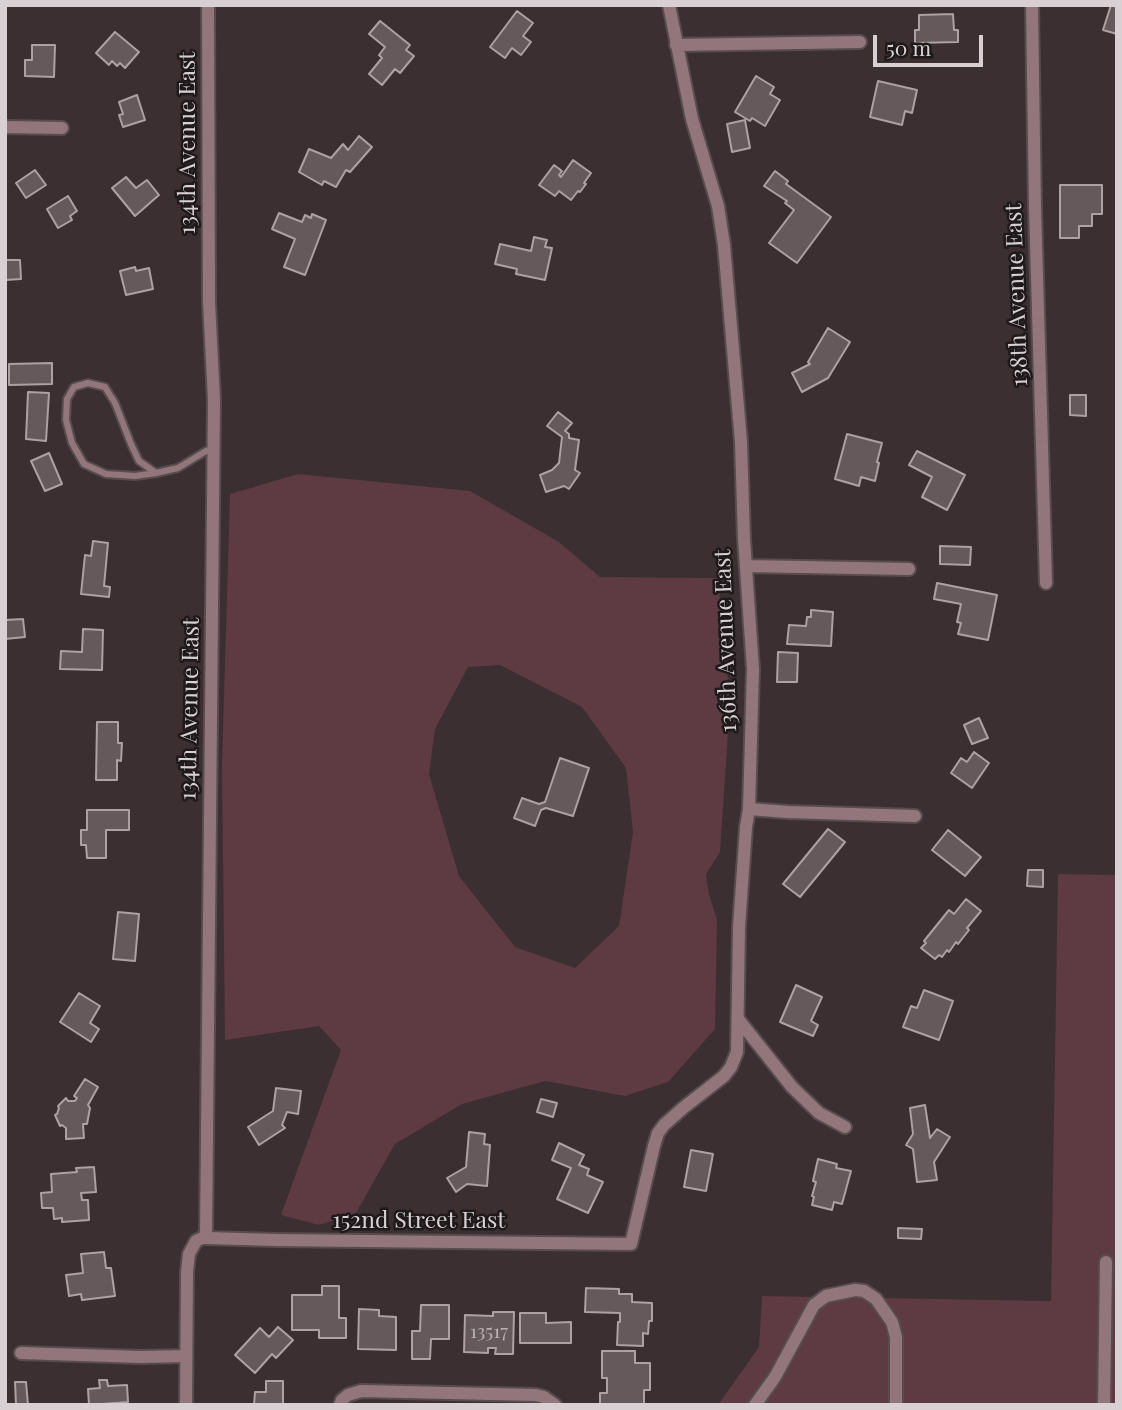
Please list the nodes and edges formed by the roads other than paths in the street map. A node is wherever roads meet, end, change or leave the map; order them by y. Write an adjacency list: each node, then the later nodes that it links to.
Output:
1 (208, 5): 8 (street, 134th Avenue East)
2 (668, 5): 5 (street, 136th Avenue East)
3 (1032, 5): 12 (street, 138th Avenue East)
4 (860, 42): 5 (street)
5 (676, 45): 10 (street, 136th Avenue East)
6 (5, 127): 7 (street)
7 (62, 128)
8 (214, 449): 9 (lane); 17 (street, 134th Avenue East)
9 (156, 472): 9 (lane)
10 (747, 566): 11 (street); 13 (street, 136th Avenue East)
11 (909, 569)
12 (1046, 583)
13 (749, 809): 14 (street); 15 (street, 136th Avenue East)
14 (915, 816)
15 (738, 1019): 16 (street); 18 (street, 136th Avenue East)
16 (845, 1127)
17 (206, 1238): 18 (street, 152nd Street East); 21 (street)
18 (631, 1244)
19 (1106, 1262): 27 (street)
20 (21, 1353): 21 (street)
21 (186, 1356): 23 (street)
22 (341, 1402): 24 (street)
23 (186, 1405)
24 (555, 1405)
25 (755, 1405): 26 (street)
26 (896, 1405)
27 (1104, 1405)

